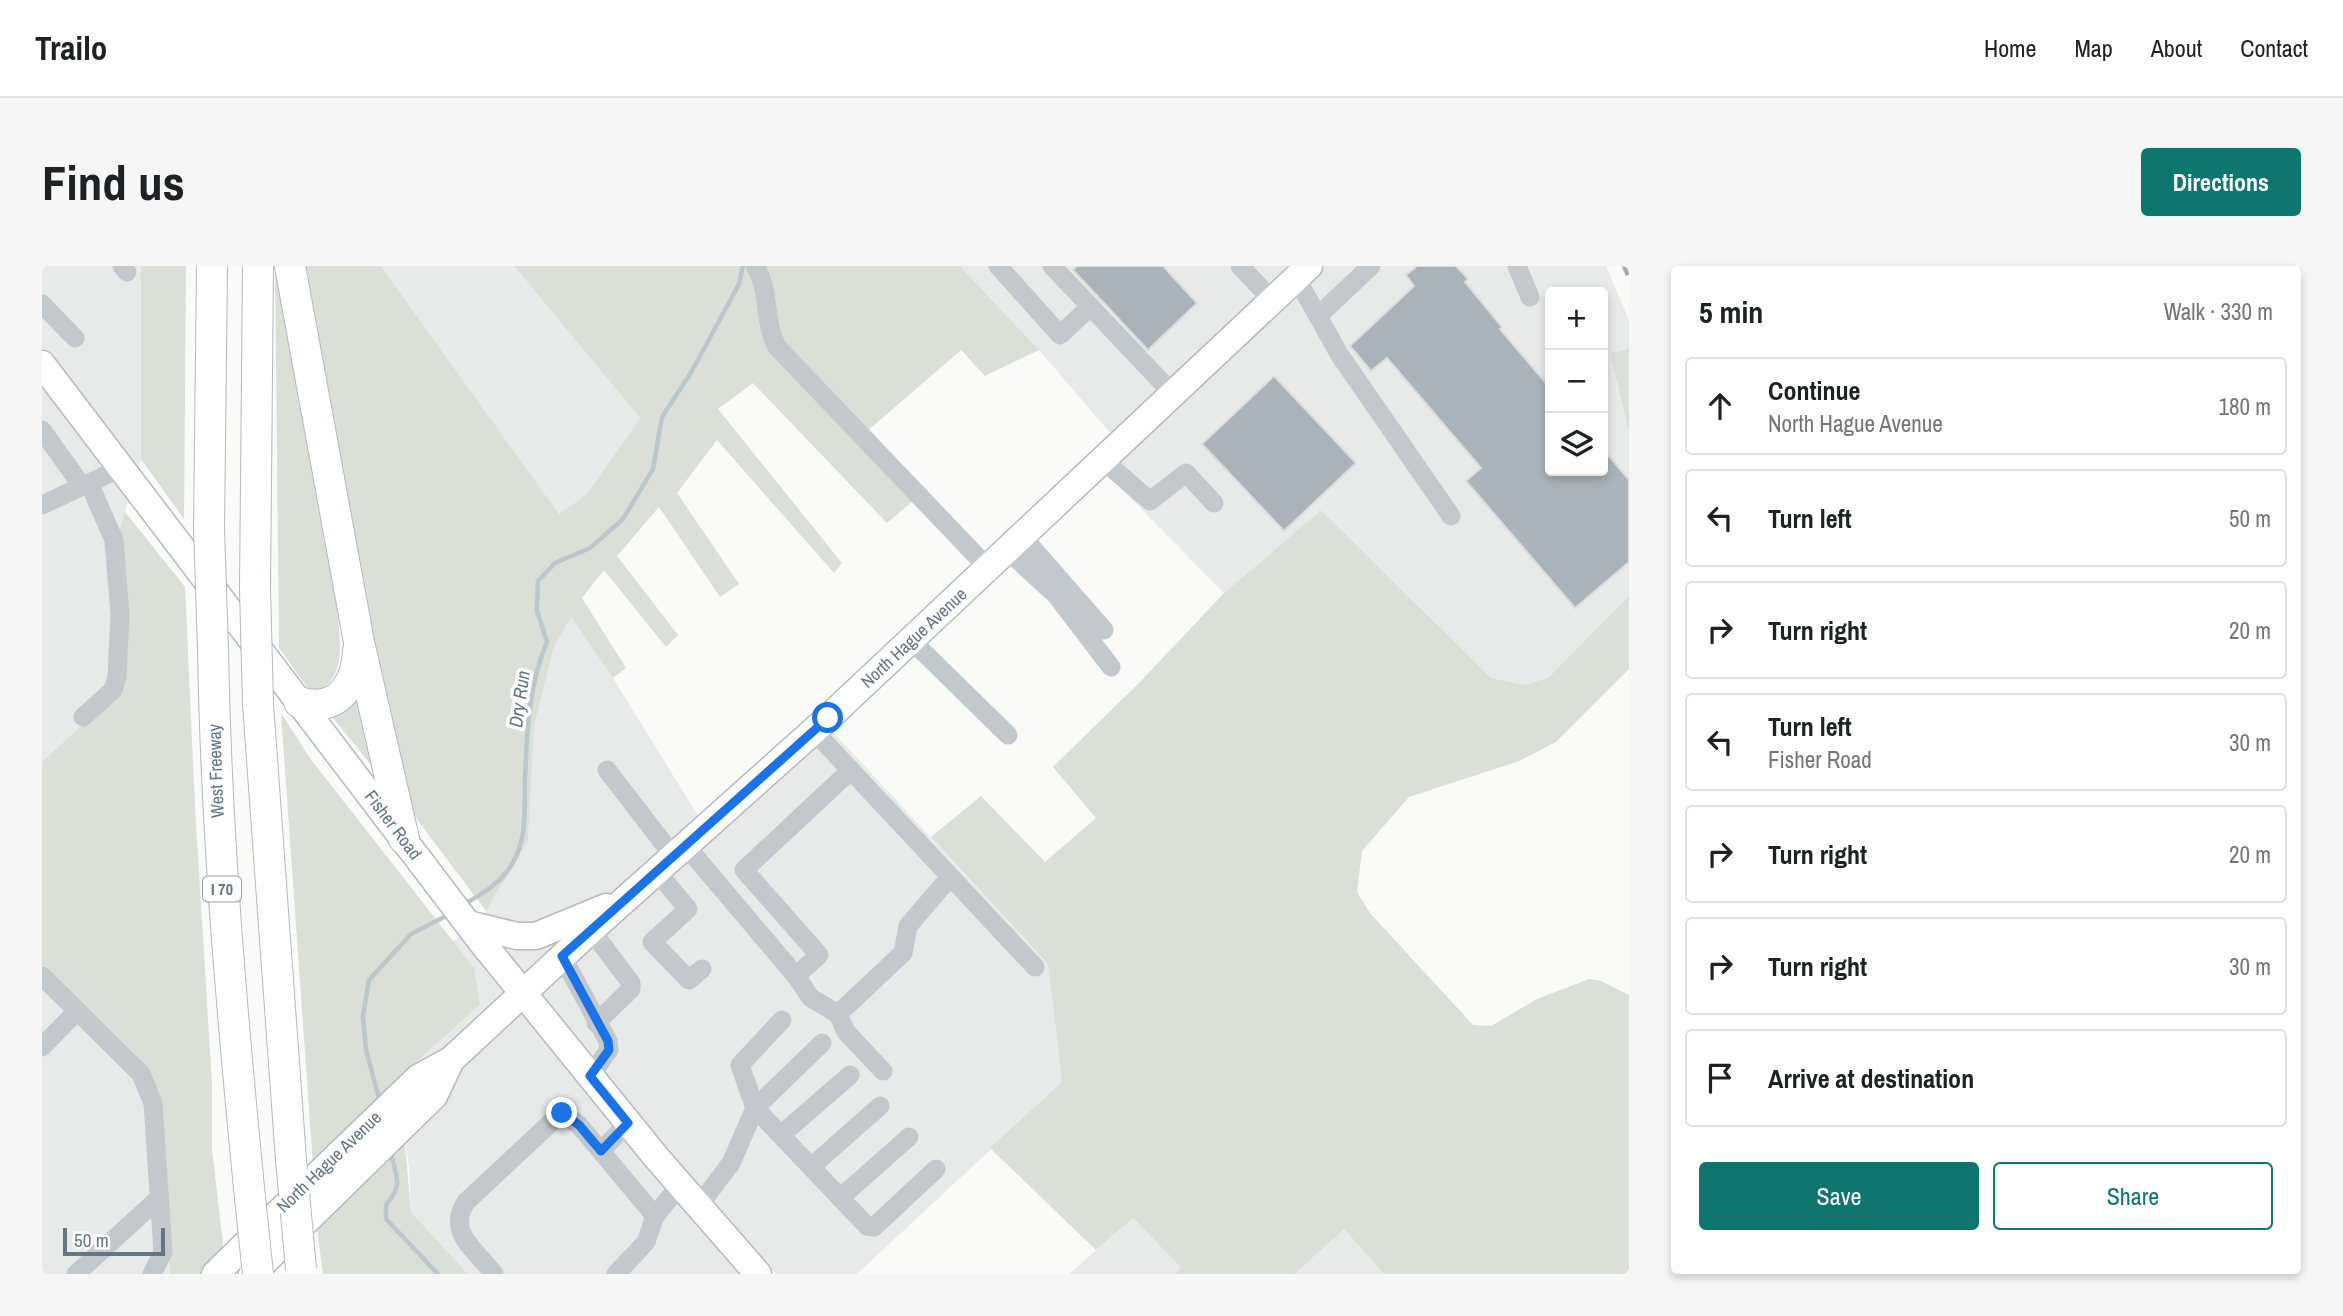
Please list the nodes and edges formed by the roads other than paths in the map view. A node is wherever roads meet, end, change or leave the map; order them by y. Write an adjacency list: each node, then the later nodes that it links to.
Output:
1 (212, 266): 79 (highway, West Freeway / I 70, bridge)
2 (258, 266): 74 (highway, bridge)
3 (290, 266): 29 (highway)
4 (755, 266): 26 (lane)
5 (998, 266): 14 (lane)
6 (1052, 266): 14 (lane)
7 (1240, 266): 12 (lane)
8 (1371, 266): 15 (lane)
9 (1517, 266): 11 (lane)
10 (1304, 269): 12 (main road, North Hague Avenue); 15 (lane)
11 (1530, 297)
12 (1272, 300): 18 (main road, North Hague Avenue)
13 (42, 304): 16 (lane)
14 (1090, 307): 18 (lane)
15 (1318, 316): 25 (lane)
16 (75, 338)
17 (42, 364): 21 (main road, Fisher Road)
18 (1173, 394): 20 (main road, North Hague Avenue)
19 (42, 430): 22 (lane)
20 (1103, 460): 23 (lane); 26 (main road, North Hague Avenue)
21 (121, 468): 22 (lane); 31 (main road, Fisher Road)
22 (86, 484): 24 (lane); 32 (lane)
23 (1214, 503)
24 (42, 505)
25 (1451, 516)
26 (1006, 551): 27 (lane); 28 (main road, North Hague Avenue); 30 (lane)
27 (1104, 629)
28 (911, 640): 33 (main road, North Hague Avenue); 34 (lane)
29 (359, 642): 31 (highway); 37 (highway)
30 (1111, 667)
31 (299, 702): 37 (main road, Fisher Road)
32 (83, 717)
33 (814, 731): 36 (lane); 38 (main road, North Hague Avenue)
34 (1008, 735)
35 (607, 770): 38 (lane)
36 (851, 770): 39 (lane); 40 (lane)
37 (404, 839): 43 (main road, Fisher Road)
38 (672, 858): 41 (lane); 42 (main road, North Hague Avenue); 47 (lane)
39 (744, 870): 41 (lane); 48 (lane)
40 (950, 877): 46 (lane); 52 (lane)
41 (722, 891): 48 (lane)
42 (629, 897): 43 (main road); 44 (main road, North Hague Avenue)
43 (468, 925): 50 (main road, Fisher Road)
44 (591, 930): 45 (main road, North Hague Avenue); 54 (lane)
45 (562, 956): 50 (main road, North Hague Avenue); 54 (lane)
46 (1035, 967)
47 (702, 969)
48 (796, 976): 52 (lane)
49 (45, 985): 51 (lane)
50 (522, 992): 57 (main road, North Hague Avenue); 60 (main road, Fisher Road)
51 (76, 1012): 56 (lane); 70 (lane)
52 (838, 1014): 58 (lane)
53 (782, 1020): 62 (lane)
54 (596, 1023): 60 (lane)
55 (822, 1043): 62 (lane)
56 (42, 1047)
57 (451, 1060): 77 (main road, North Hague Avenue); 78 (main road, North Hague Avenue)
58 (883, 1071)
59 (850, 1074): 64 (lane)
60 (590, 1076): 63 (main road, Fisher Road)
61 (880, 1106): 67 (lane)
62 (755, 1108): 64 (lane); 72 (lane)
63 (628, 1123): 66 (lane); 69 (main road, Fisher Road)
64 (780, 1135): 67 (lane)
65 (909, 1138): 71 (lane)
66 (601, 1151): 73 (lane); 80 (lane)
67 (811, 1167): 71 (lane)
68 (936, 1169): 71 (lane)
69 (680, 1185): 72 (main road, Fisher Road); 73 (lane)
70 (159, 1198): 75 (lane); 76 (lane)
71 (840, 1198)
72 (698, 1207): 82 (main road, Fisher Road)
73 (655, 1216): 81 (lane)
74 (301, 1272)
75 (76, 1274)
76 (152, 1274)
77 (215, 1274)
78 (252, 1274)
79 (258, 1274)
80 (494, 1274)
81 (616, 1274)
82 (758, 1274)

